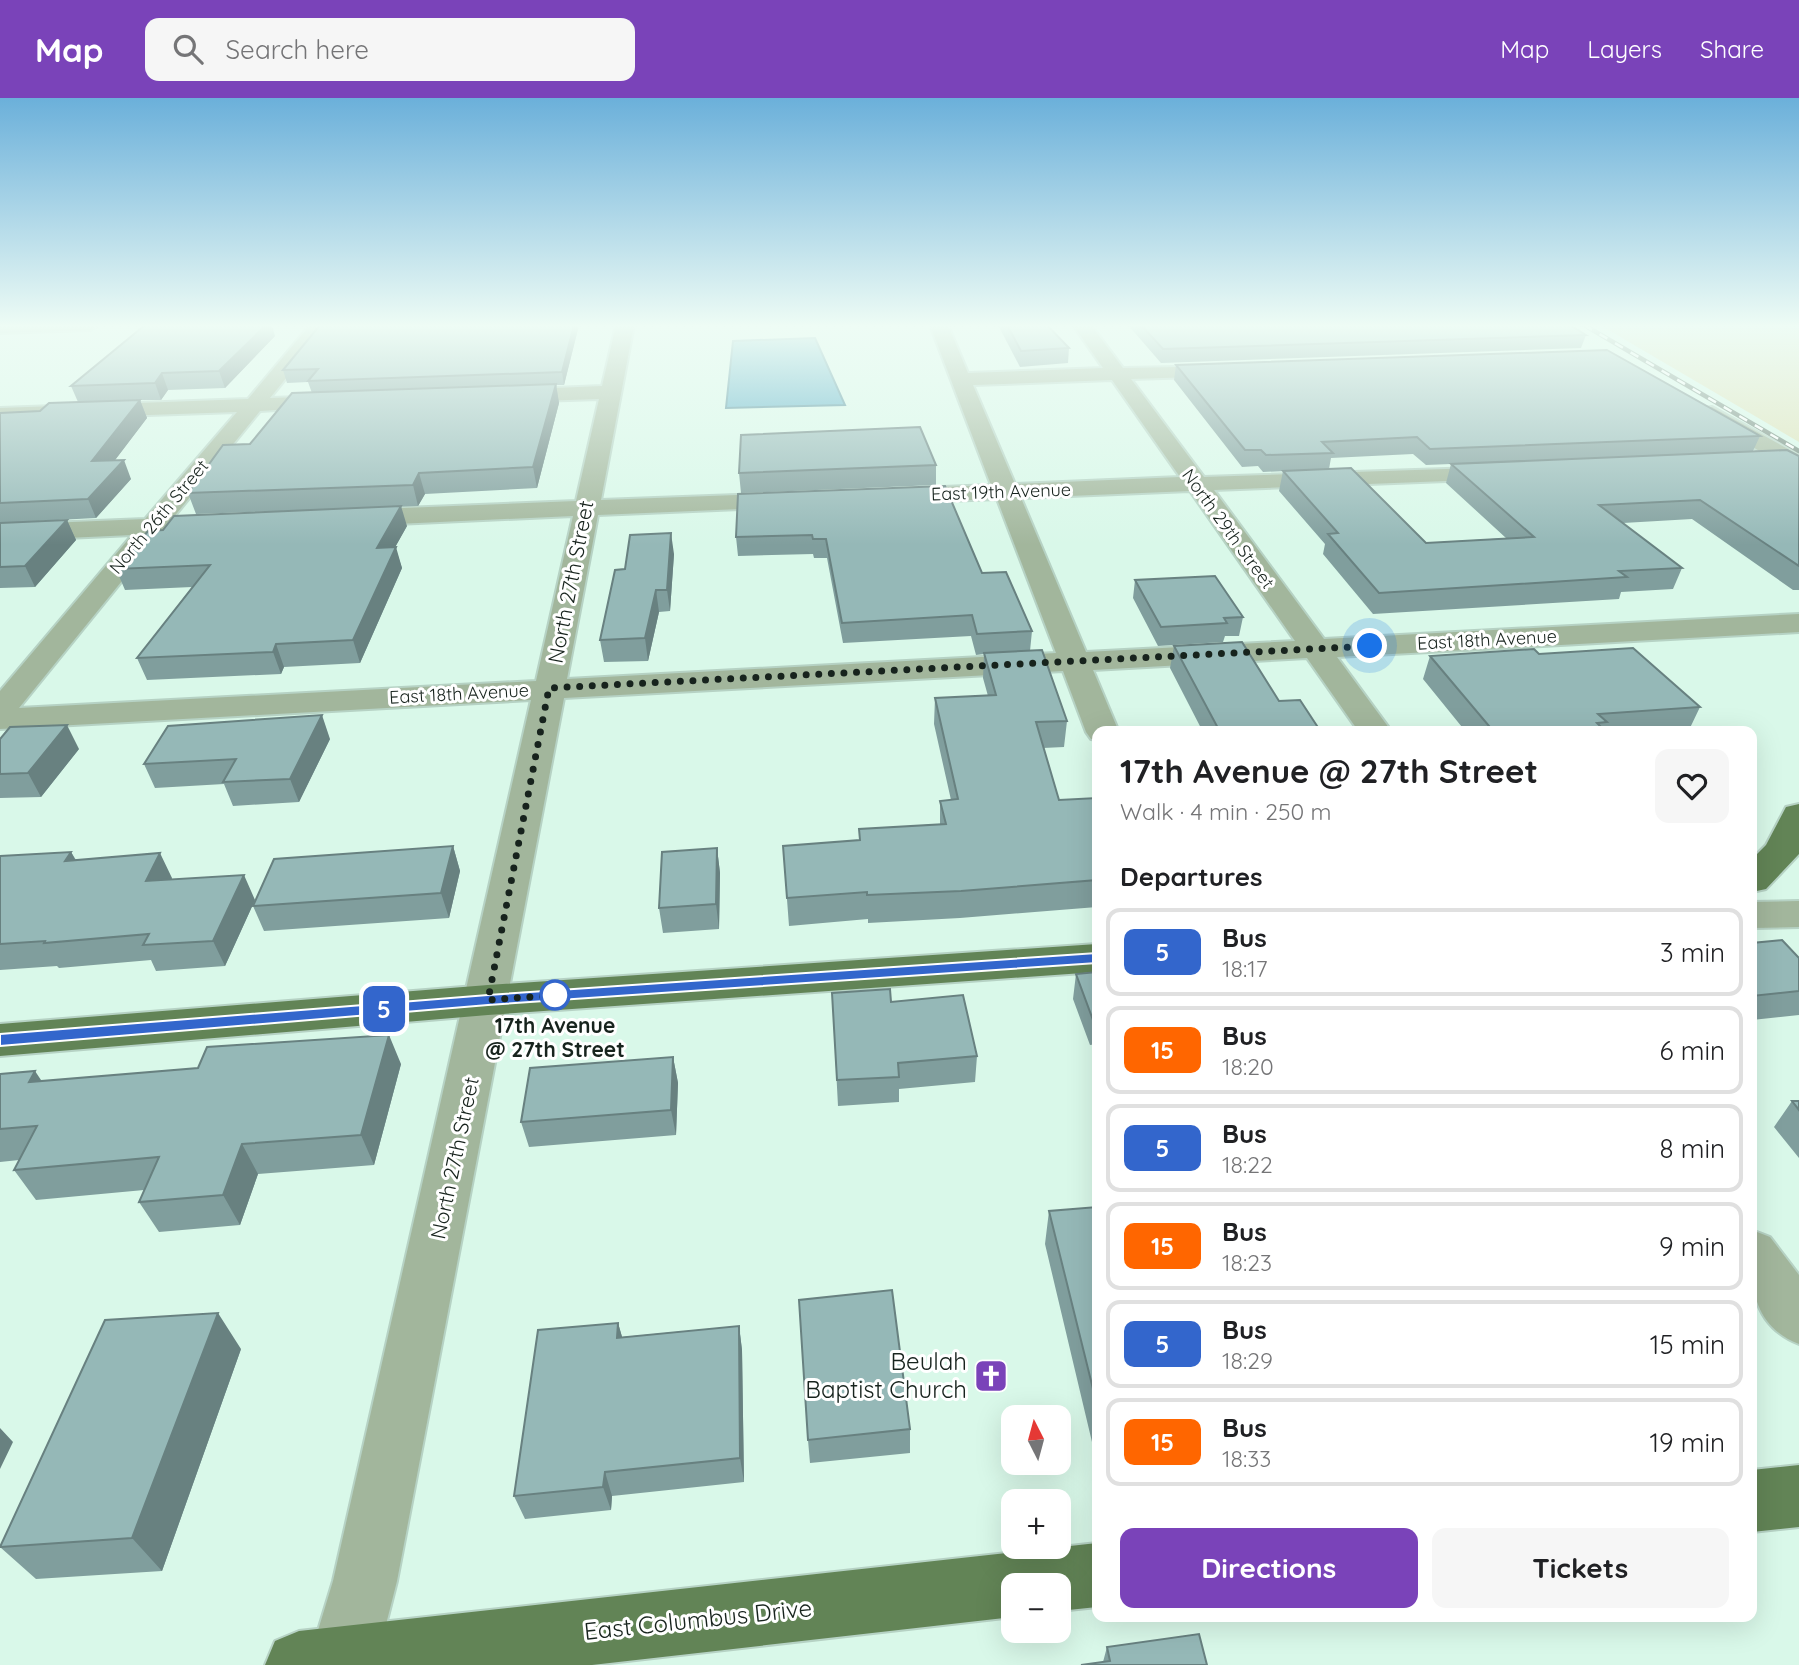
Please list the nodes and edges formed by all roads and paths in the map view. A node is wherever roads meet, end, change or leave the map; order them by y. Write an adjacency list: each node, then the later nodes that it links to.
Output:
1 (258, 398): 6 (street, North 26th Street)
2 (610, 398): 15 (street, North 27th Street)
3 (970, 398): 12 (street)
4 (1133, 398): 11 (street, North 29th Street)
5 (349, 401): 6 (street)
6 (252, 405): 8 (street); 18 (street, North 26th Street)
7 (1697, 405): 9 (street)
8 (0, 414)
9 (1750, 462)
10 (1528, 471): 11 (street, East 19th Avenue)
11 (1195, 484): 12 (street, East 19th Avenue); 21 (street, North 29th Street)
12 (1008, 491): 13 (street, East 19th Avenue); 22 (street)
13 (872, 497)
14 (817, 499): 15 (street)
15 (585, 509): 16 (street); 23 (street, North 27th Street)
16 (327, 519)
17 (245, 523): 18 (street)
18 (150, 527): 19 (street); 24 (street, North 26th Street)
19 (0, 533)
20 (1799, 623): 21 (street, East 18th Avenue)
21 (1316, 649): 22 (street, East 18th Avenue); 27 (street, North 29th Street)
22 (1074, 662): 23 (street, East 18th Avenue); 26 (street)
23 (549, 688): 25 (street, East 18th Avenue); 33 (street, North 27th Street)
24 (0, 711)
25 (0, 719)
26 (1101, 726)
27 (1372, 726)
28 (1799, 815): 29 (main road)
29 (1757, 875)
30 (1799, 914): 31 (street)
31 (1757, 915)
32 (1092, 958): 33 (main road)
33 (488, 1000): 34 (main road); 40 (street, North 27th Street)
34 (0, 1040)
35 (1757, 1260): 36 (street)
36 (1799, 1318)
37 (1799, 1496): 38 (main road)
38 (1757, 1500)
39 (1092, 1576): 40 (main road, East Columbus Drive)
40 (321, 1663)

